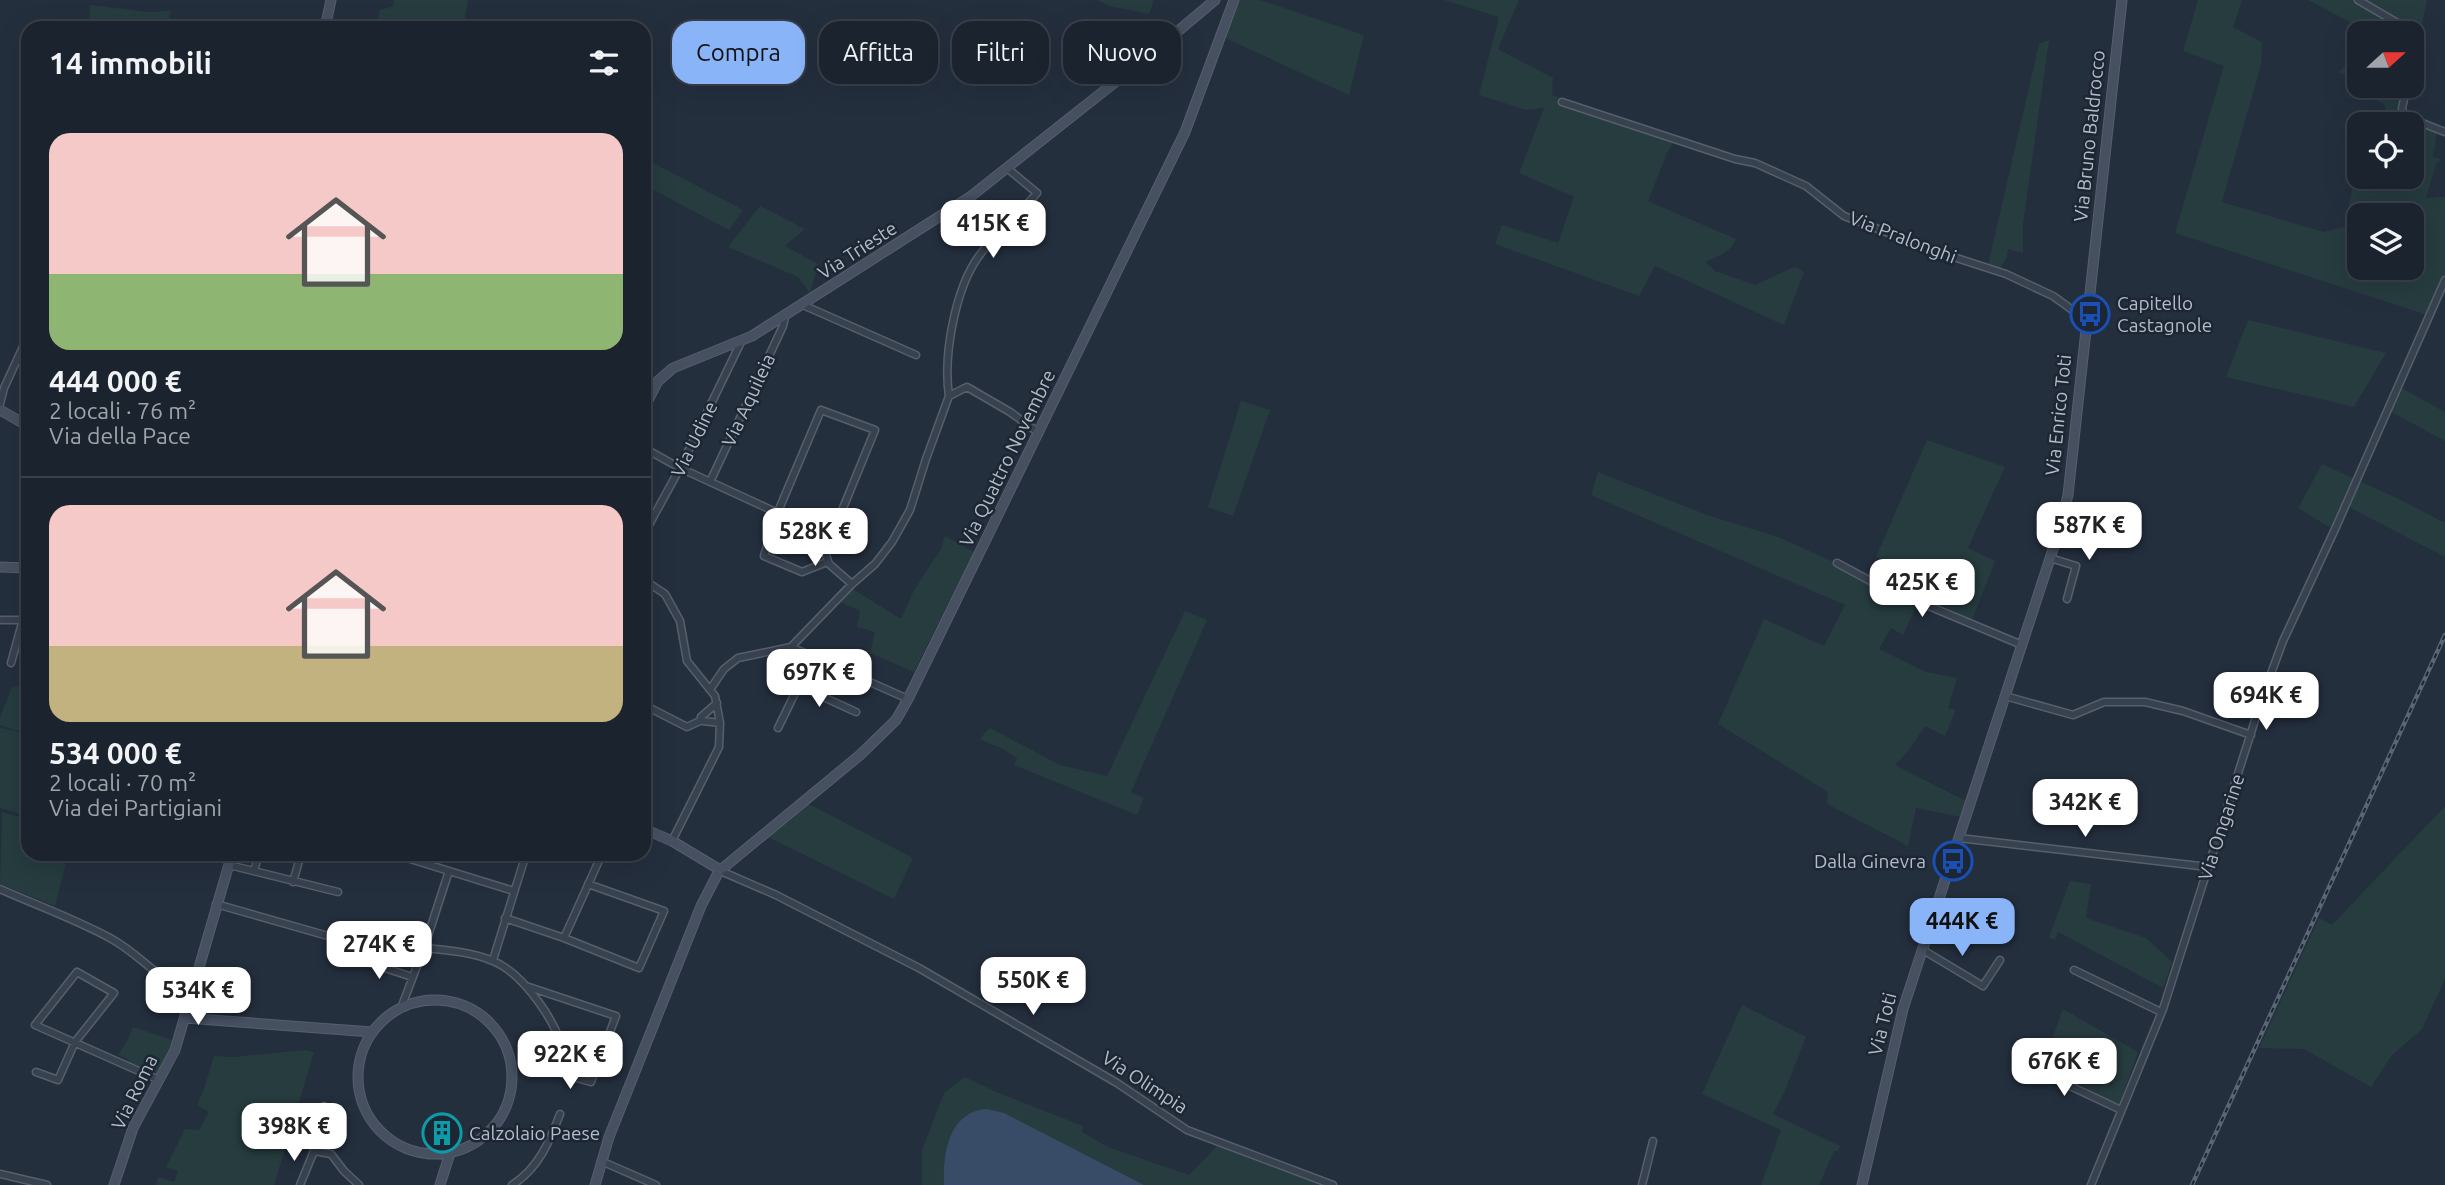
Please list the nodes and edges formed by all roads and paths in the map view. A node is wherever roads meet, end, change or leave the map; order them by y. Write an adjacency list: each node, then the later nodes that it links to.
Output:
1 (331, 0): 6 (main road)
2 (1215, 0): 11 (main road, Via Trieste)
3 (1234, 0): 25 (main road, Via Quattro Novembre)
4 (2122, 0): 12 (main road, Via Bruno Baldrocco)
5 (2358, 0): 7 (street)
6 (326, 21)
7 (2394, 21)
8 (2404, 98): 10 (street)
9 (1562, 102): 16 (street, Via Pralonghi)
10 (2445, 132)
11 (1007, 168): 14 (main road, Via Trieste); 21 (street)
12 (2091, 276): 16 (main road, Via Enrico Toti)
13 (2445, 280): 57 (street, Via Ongarine)
14 (803, 305): 15 (main road, Via Trieste); 19 (street)
15 (785, 317): 17 (main road, Via Trieste); 28 (street, Via Aquileia)
16 (2085, 319): 32 (main road, Via Enrico Toti)
17 (740, 342): 20 (main road, Via Trieste); 27 (street, Via Udine)
18 (21, 351): 22 (street)
19 (916, 355)
20 (651, 394)
21 (949, 397): 25 (street); 37 (street)
22 (0, 404)
23 (0, 410): 24 (main road)
24 (21, 422)
25 (1039, 433): 50 (main road, Via Quattro Novembre)
26 (651, 452): 27 (street)
27 (680, 468): 28 (street); 30 (street, Via Udine)
28 (710, 482): 29 (street)
29 (777, 514): 31 (street); 31 (street); 33 (street)
30 (651, 521)
31 (830, 537): 33 (street)
32 (2050, 558): 39 (street); 43 (main road, Via Enrico Toti)
33 (827, 562): 37 (street)
34 (1838, 563): 43 (street)
35 (0, 567): 36 (main road)
36 (21, 568)
37 (852, 584): 44 (street)
38 (651, 585): 47 (street)
39 (2067, 599)
40 (0, 620): 41 (street)
41 (21, 620)
42 (21, 627): 45 (street)
43 (2022, 645): 49 (main road, Via Enrico Toti)
44 (791, 647): 46 (street); 47 (street)
45 (11, 663)
46 (836, 668): 48 (street); 50 (street)
47 (711, 688): 51 (street)
48 (821, 696): 53 (street); 56 (street)
49 (2005, 696): 57 (street); 59 (main road, Via Enrico Toti)
50 (908, 699): 69 (main road, Via Quattro Novembre)
51 (717, 703): 54 (street); 55 (street)
52 (651, 709): 54 (street)
53 (856, 712)
54 (702, 720): 55 (street)
55 (720, 723): 60 (street)
56 (778, 728)
57 (2251, 736): 68 (street, Via Ongarine)
58 (651, 832): 60 (main road, Via Olimpia)
59 (1959, 836): 68 (street); 82 (main road, Via Toti)
60 (672, 841): 69 (main road, Via Olimpia)
61 (230, 861): 67 (main road, Via Roma)
62 (257, 861): 70 (street)
63 (299, 861): 72 (street)
64 (417, 861): 71 (street)
65 (524, 861): 75 (street)
66 (599, 861): 73 (street)
67 (229, 865): 70 (street); 77 (main road, Via Roma)
68 (2208, 867): 91 (street, Via Ongarine)
69 (720, 870): 104 (main road, Via Quattro Novembre); 114 (street, Via Olimpia)
70 (254, 871): 72 (street)
71 (449, 871): 75 (street); 81 (street)
72 (293, 882): 76 (street)
73 (589, 884): 80 (street); 80 (street)
74 (0, 889): 89 (street)
75 (514, 891): 78 (street)
76 (338, 892)
77 (216, 904): 79 (street); 89 (main road, Via Roma)
78 (505, 918): 80 (street); 84 (street)
79 (328, 936)
80 (564, 938)
81 (424, 948): 84 (street); 87 (street)
82 (1923, 950): 85 (street); 116 (main road, Via Toti)
83 (355, 958): 87 (street)
84 (493, 960): 88 (street)
85 (2000, 960)
86 (2074, 970): 91 (street)
87 (412, 977): 90 (street)
88 (526, 986): 88 (street)
89 (191, 992): 92 (main road, Via Roma)
90 (401, 1008): 93 (main road); 103 (main road)
91 (2161, 1012): 99 (street, Via Ongarine)
92 (185, 1018): 93 (main road); 97 (main road, Via Roma)
93 (372, 1032): 103 (main road)
94 (75, 1042): 94 (street); 96 (street); 97 (street)
95 (2017, 1061): 99 (street)
96 (36, 1072)
97 (159, 1080): 107 (main road, Via Roma)
98 (324, 1106): 102 (street)
99 (2122, 1110): 117 (street, Via Ongarine)
100 (560, 1114): 111 (street)
101 (1653, 1141): 115 (street)
102 (314, 1151): 108 (street); 109 (street)
103 (450, 1153): 110 (main road)
104 (601, 1161): 112 (main road, Via Quattro Novembre); 113 (street)
105 (0, 1174): 106 (street)
106 (47, 1185)
107 (114, 1185)
108 (300, 1185)
109 (359, 1185)
110 (440, 1185)
111 (512, 1185)
112 (595, 1185)
113 (656, 1185)
114 (1333, 1185)
115 (1642, 1185)
116 (1862, 1185)
117 (2091, 1185)

